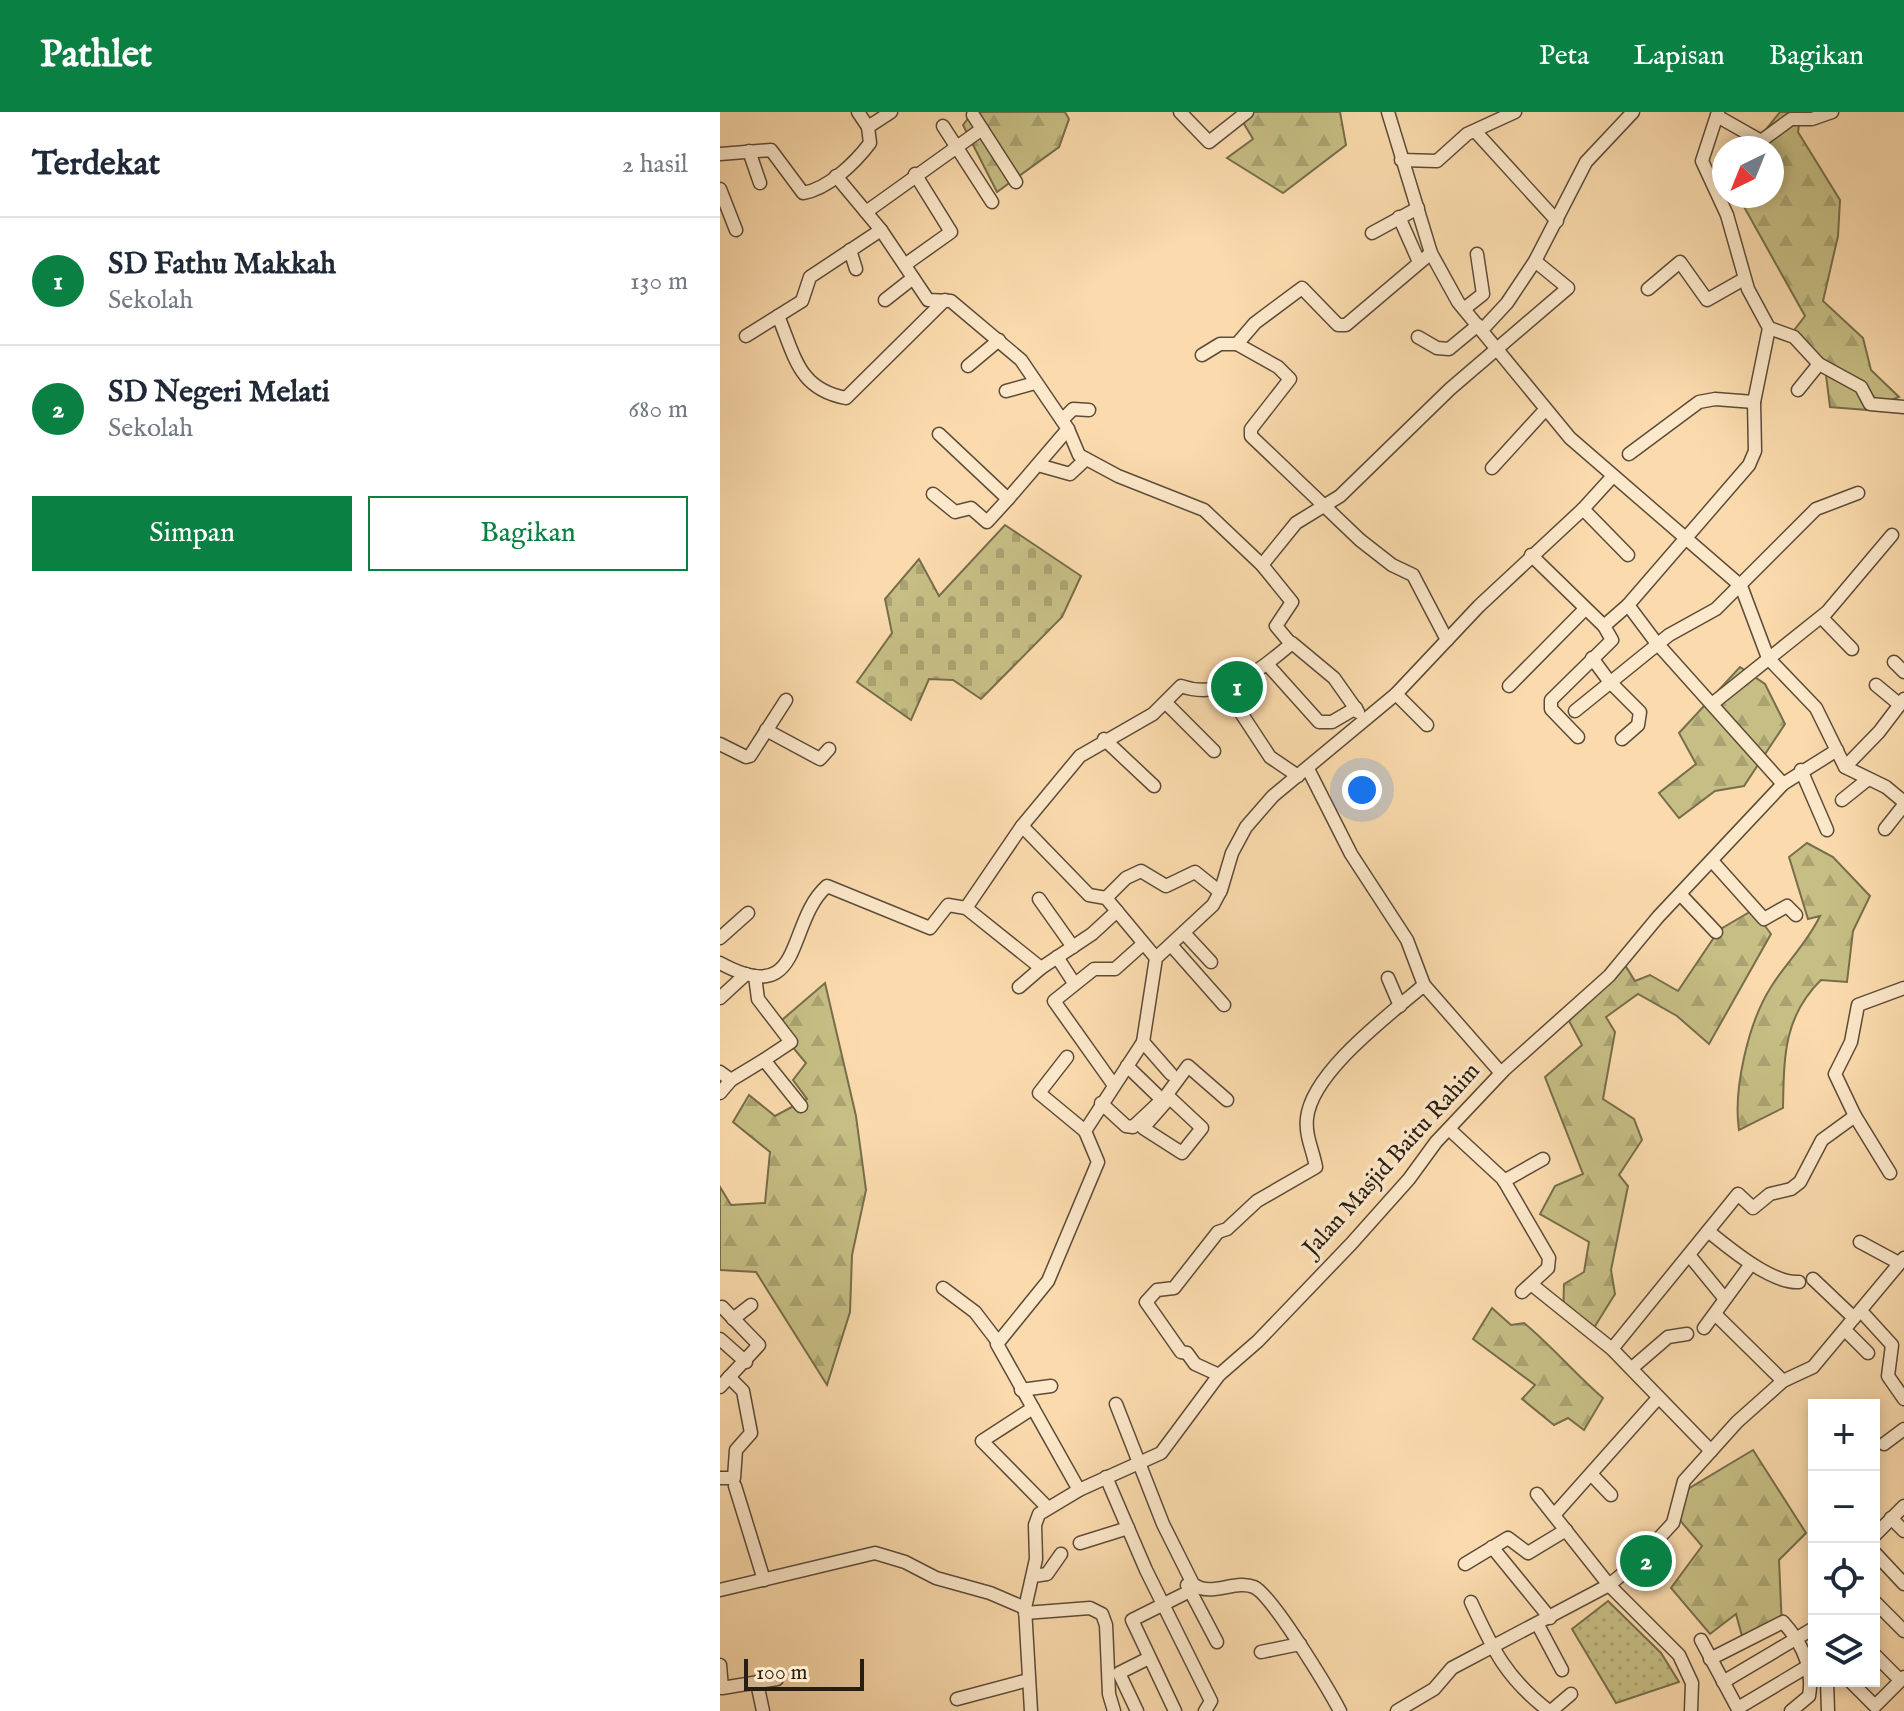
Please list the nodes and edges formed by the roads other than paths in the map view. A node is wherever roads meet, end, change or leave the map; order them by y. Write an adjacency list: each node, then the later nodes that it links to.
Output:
1 (858, 112): 12 (street)
2 (891, 112): 12 (street)
3 (1180, 112): 4 (street)
4 (1247, 112)
5 (1388, 112): 18 (street)
6 (1515, 112): 14 (street)
7 (1633, 112): 28 (street)
8 (1832, 112): 9 (street)
9 (1717, 114): 40 (street)
10 (973, 115): 13 (street)
11 (943, 126): 15 (street)
12 (868, 127): 20 (street)
13 (982, 129): 15 (street); 21 (street)
14 (1475, 131): 18 (street); 28 (street)
15 (956, 147): 19 (street); 24 (street)
16 (749, 151): 17 (street); 20 (street); 22 (street)
17 (720, 154)
18 (1401, 160): 25 (street)
19 (915, 174): 26 (street); 37 (street)
20 (836, 176): 26 (street)
21 (1016, 182)
22 (760, 183)
23 (720, 189): 29 (street)
24 (992, 202)
25 (1418, 208): 27 (street); 33 (street)
26 (866, 212): 30 (street)
27 (1399, 217): 31 (street); 36 (street)
28 (1557, 221): 35 (street)
29 (736, 230)
30 (881, 230): 32 (street); 37 (street)
31 (1372, 233)
32 (850, 250): 38 (street); 45 (street)
33 (1431, 253): 36 (street); 44 (street)
34 (1477, 254): 44 (street)
35 (1535, 261): 46 (street); 52 (street)
36 (1419, 262): 51 (street)
37 (906, 264): 39 (street)
38 (856, 269)
39 (913, 278): 42 (street); 43 (street)
40 (1744, 279): 41 (street); 47 (street)
41 (1648, 289)
42 (885, 300)
43 (945, 300): 45 (street); 50 (street)
44 (1464, 309): 46 (street)
45 (778, 316): 48 (street)
46 (1480, 328): 49 (street); 52 (street)
47 (1769, 328): 54 (street); 59 (street)
48 (746, 336)
49 (1418, 337)
50 (999, 340): 55 (street); 56 (street)
51 (1237, 344): 53 (street); 73 (street)
52 (1497, 349): 62 (street); 73 (street)
53 (1202, 355)
54 (1819, 364): 57 (street); 60 (street)
55 (968, 366)
56 (1035, 383): 58 (street); 63 (street)
57 (1798, 390)
58 (1006, 391)
59 (1754, 402): 65 (street); 75 (street)
60 (1904, 407)
61 (1089, 410): 63 (street)
62 (1544, 411): 68 (street); 69 (street)
63 (1065, 424): 66 (street); 67 (street)
64 (939, 434): 72 (street)
65 (1629, 454)
66 (1086, 459): 67 (street); 79 (street)
67 (1038, 465): 72 (street)
68 (1492, 468)
69 (1613, 476): 74 (street); 75 (street)
70 (1858, 493): 80 (street)
71 (933, 494): 72 (street)
72 (1008, 499)
73 (1324, 507): 79 (street); 85 (street)
74 (1583, 509): 77 (street); 78 (street)
75 (1685, 535): 80 (street); 81 (street)
76 (1892, 535): 83 (street)
77 (1531, 555): 82 (street); 85 (street)
78 (1628, 555)
79 (1262, 565): 86 (street)
80 (1741, 586): 87 (street); 90 (street)
81 (1628, 605): 84 (street); 87 (street)
82 (1585, 609): 84 (street); 97 (street)
83 (1822, 618): 88 (street); 90 (street)
84 (1604, 626): 89 (street)
85 (1447, 640): 99 (street)
86 (1292, 643): 92 (street); 105 (street)
87 (1658, 644): 95 (street); 104 (street)
88 (1852, 649)
89 (1592, 658): 94 (street); 95 (street)
90 (1768, 658): 104 (street); 115 (street)
91 (1894, 662): 93 (street)
92 (1267, 664): 98 (street); 105 (street)
93 (1904, 672)
94 (1573, 676): 100 (street); 110 (street)
95 (1609, 681): 100 (street); 112 (street)
96 (1876, 685): 102 (street)
97 (1509, 686)
98 (1224, 687): 103 (street); 119 (street)
99 (1396, 694): 107 (street); 108 (street)
100 (1591, 697): 106 (street)
101 (786, 700): 109 (street)
102 (1902, 702): 117 (street)
103 (1166, 703): 111 (street); 116 (street)
104 (1712, 704): 121 (street)
105 (1356, 708): 107 (street)
106 (1575, 711)
107 (1363, 722): 119 (street)
108 (1427, 725)
109 (766, 730): 113 (street); 114 (street)
110 (1578, 737)
111 (1104, 739): 122 (street); 125 (street)
112 (1622, 739)
113 (720, 744)
114 (829, 749)
115 (1837, 750): 117 (street); 118 (street, Jalan Masjid Baitu Rahim)
116 (1214, 751)
117 (1845, 767): 120 (street)
118 (1801, 770): 121 (street, Jalan Masjid Baitu Rahim); 127 (street)
119 (1303, 773): 129 (street); 152 (street)
120 (1867, 780): 123 (street); 124 (street)
121 (1783, 784): 128 (street, Jalan Masjid Baitu Rahim)
122 (1154, 786)
123 (1842, 800)
124 (1904, 803): 126 (street)
125 (1022, 826): 131 (street); 133 (street)
126 (1885, 829)
127 (1827, 830)
128 (1713, 862): 130 (street, Jalan Masjid Baitu Rahim); 136 (street)
129 (1220, 892): 131 (street); 138 (street)
130 (1681, 895): 137 (street); 155 (street, Jalan Masjid Baitu Rahim)
131 (1106, 898): 134 (street)
132 (1039, 899): 142 (street)
133 (966, 908): 147 (street); 148 (street)
134 (1117, 911): 140 (street); 142 (street)
135 (748, 913): 139 (street)
136 (1796, 915)
137 (1716, 932)
138 (1185, 934): 141 (street); 145 (street)
139 (720, 938)
140 (1143, 944): 144 (street); 151 (street)
141 (1171, 945): 144 (street); 157 (street)
142 (1073, 947): 143 (street)
143 (1057, 957): 147 (street); 151 (street)
144 (1156, 958): 159 (street)
145 (1211, 962)
146 (720, 963): 148 (street)
147 (1041, 968): 153 (street)
148 (751, 975): 156 (street); 161 (street)
149 (1388, 978): 158 (street)
150 (1580, 981): 155 (street)
151 (1074, 983): 167 (street)
152 (1424, 985): 158 (street); 164 (street)
153 (1019, 987)
154 (1904, 988): 173 (street)
155 (1591, 992): 164 (street, Jalan Masjid Baitu Rahim)
156 (720, 998)
157 (1224, 1005)
158 (1400, 1006): 202 (street)
159 (1143, 1042): 162 (street); 165 (street)
160 (1067, 1057): 175 (street)
161 (764, 1060): 166 (street); 172 (street)
162 (1127, 1066): 167 (street); 169 (street)
163 (720, 1072): 166 (street)
164 (1501, 1073): 174 (street, Jalan Masjid Baitu Rahim)
165 (1171, 1074)
166 (731, 1080): 168 (street)
167 (1113, 1084): 171 (street)
168 (720, 1093)
169 (1161, 1096): 169 (street); 170 (street); 171 (street)
170 (1227, 1100)
171 (1101, 1103): 175 (street)
172 (801, 1106)
173 (1855, 1116): 177 (street); 179 (street)
174 (1449, 1129): 178 (street); 202 (street, Jalan Masjid Baitu Rahim)
175 (1085, 1131): 197 (street)
176 (1543, 1159): 178 (street)
177 (1890, 1173)
178 (1504, 1181): 198 (street)
179 (1708, 1231): 181 (street); 183 (street)
180 (1860, 1242): 182 (street)
181 (1689, 1255): 187 (street); 198 (street)
182 (1901, 1260): 191 (street)
183 (1751, 1264): 185 (street); 187 (street)
184 (1813, 1279): 191 (street)
185 (1799, 1282)
186 (943, 1288): 197 (street)
187 (1725, 1299): 190 (street)
188 (751, 1305): 192 (street)
189 (722, 1307): 192 (street)
190 (1715, 1314): 193 (street); 203 (street)
191 (1857, 1314): 194 (street); 208 (street)
192 (733, 1319): 200 (street)
193 (1704, 1328)
194 (1845, 1330): 199 (street); 203 (street)
195 (1687, 1334): 201 (street)
196 (720, 1339): 200 (street)
197 (998, 1342): 206 (street)
198 (1612, 1349): 201 (street)
199 (1868, 1353)
200 (746, 1362): 204 (street)
201 (1632, 1368): 207 (street)
202 (1219, 1375): 214 (street, Jalan Masjid Baitu Rahim)
203 (1783, 1381): 213 (street)
204 (724, 1382): 217 (street)
205 (1051, 1386): 206 (street)
206 (1021, 1390): 210 (street)
207 (1658, 1398): 213 (street); 215 (street)
208 (1904, 1399)
209 (1116, 1404): 214 (street)
210 (1033, 1408): 219 (street); 223 (street)
211 (1904, 1429): 212 (street)
212 (1884, 1444)
213 (1711, 1451): 239 (street)
214 (1139, 1460): 216 (street, Jalan Masjid Baitu Rahim); 251 (street)
215 (1591, 1474): 221 (street); 224 (street)
216 (1106, 1477): 219 (street, Jalan Masjid Baitu Rahim); 226 (street)
217 (720, 1478)
218 (735, 1486): 237 (street)
219 (1079, 1490): 223 (street, Jalan Masjid Baitu Rahim)
220 (1537, 1494): 224 (street)
221 (1611, 1495)
222 (1904, 1506): 225 (street)
223 (1047, 1507): 236 (street)
224 (1554, 1515): 227 (street)
225 (1891, 1518): 228 (street); 229 (street)
226 (1128, 1528): 230 (street); 243 (street)
227 (1566, 1530): 231 (street); 239 (street)
228 (1880, 1530)
229 (1904, 1531)
230 (1080, 1543)
231 (1492, 1547): 235 (street); 246 (street)
232 (1061, 1554): 236 (street)
233 (1171, 1554): 241 (street)
234 (1880, 1558): 238 (street)
235 (1465, 1564)
236 (1033, 1576): 245 (street)
237 (764, 1580): 240 (street); 245 (street)
238 (1904, 1584)
239 (1609, 1585): 246 (street); 281 (street)
240 (720, 1590)
241 (1190, 1591): 243 (street); 250 (street)
242 (1471, 1602): 252 (street)
243 (1162, 1603): 254 (street); 277 (street)
244 (1880, 1607): 247 (street)
245 (1025, 1610): 262 (street); 274 (street)
246 (1544, 1621): 252 (street); 259 (street)
247 (1904, 1631)
248 (1806, 1634): 255 (street); 263 (street)
249 (1701, 1640): 255 (street)
250 (1217, 1642)
251 (1300, 1644): 253 (street); 278 (street)
252 (1491, 1648): 279 (street); 280 (street)
253 (1261, 1652)
254 (1149, 1658): 275 (street); 276 (street)
255 (1710, 1659): 263 (street)
256 (1880, 1659): 261 (street)
257 (720, 1665): 268 (street)
258 (1808, 1666): 271 (street)
259 (1562, 1670)
260 (777, 1679): 264 (street)
261 (1902, 1679): 267 (street)
262 (1028, 1680): 270 (street); 273 (street)
263 (1723, 1682): 271 (street)
264 (757, 1683): 268 (street); 272 (street)
265 (1809, 1687): 282 (street)
266 (1827, 1687): 283 (street)
267 (1856, 1687)
268 (721, 1691)
269 (1571, 1694): 280 (street)
270 (957, 1699)
271 (1738, 1710)
272 (763, 1711)
273 (1031, 1711)
274 (1114, 1711)
275 (1137, 1711)
276 (1175, 1711)
277 (1205, 1711)
278 (1340, 1711)
279 (1397, 1711)
280 (1550, 1711)
281 (1691, 1711)
282 (1791, 1711)
283 (1828, 1711)

